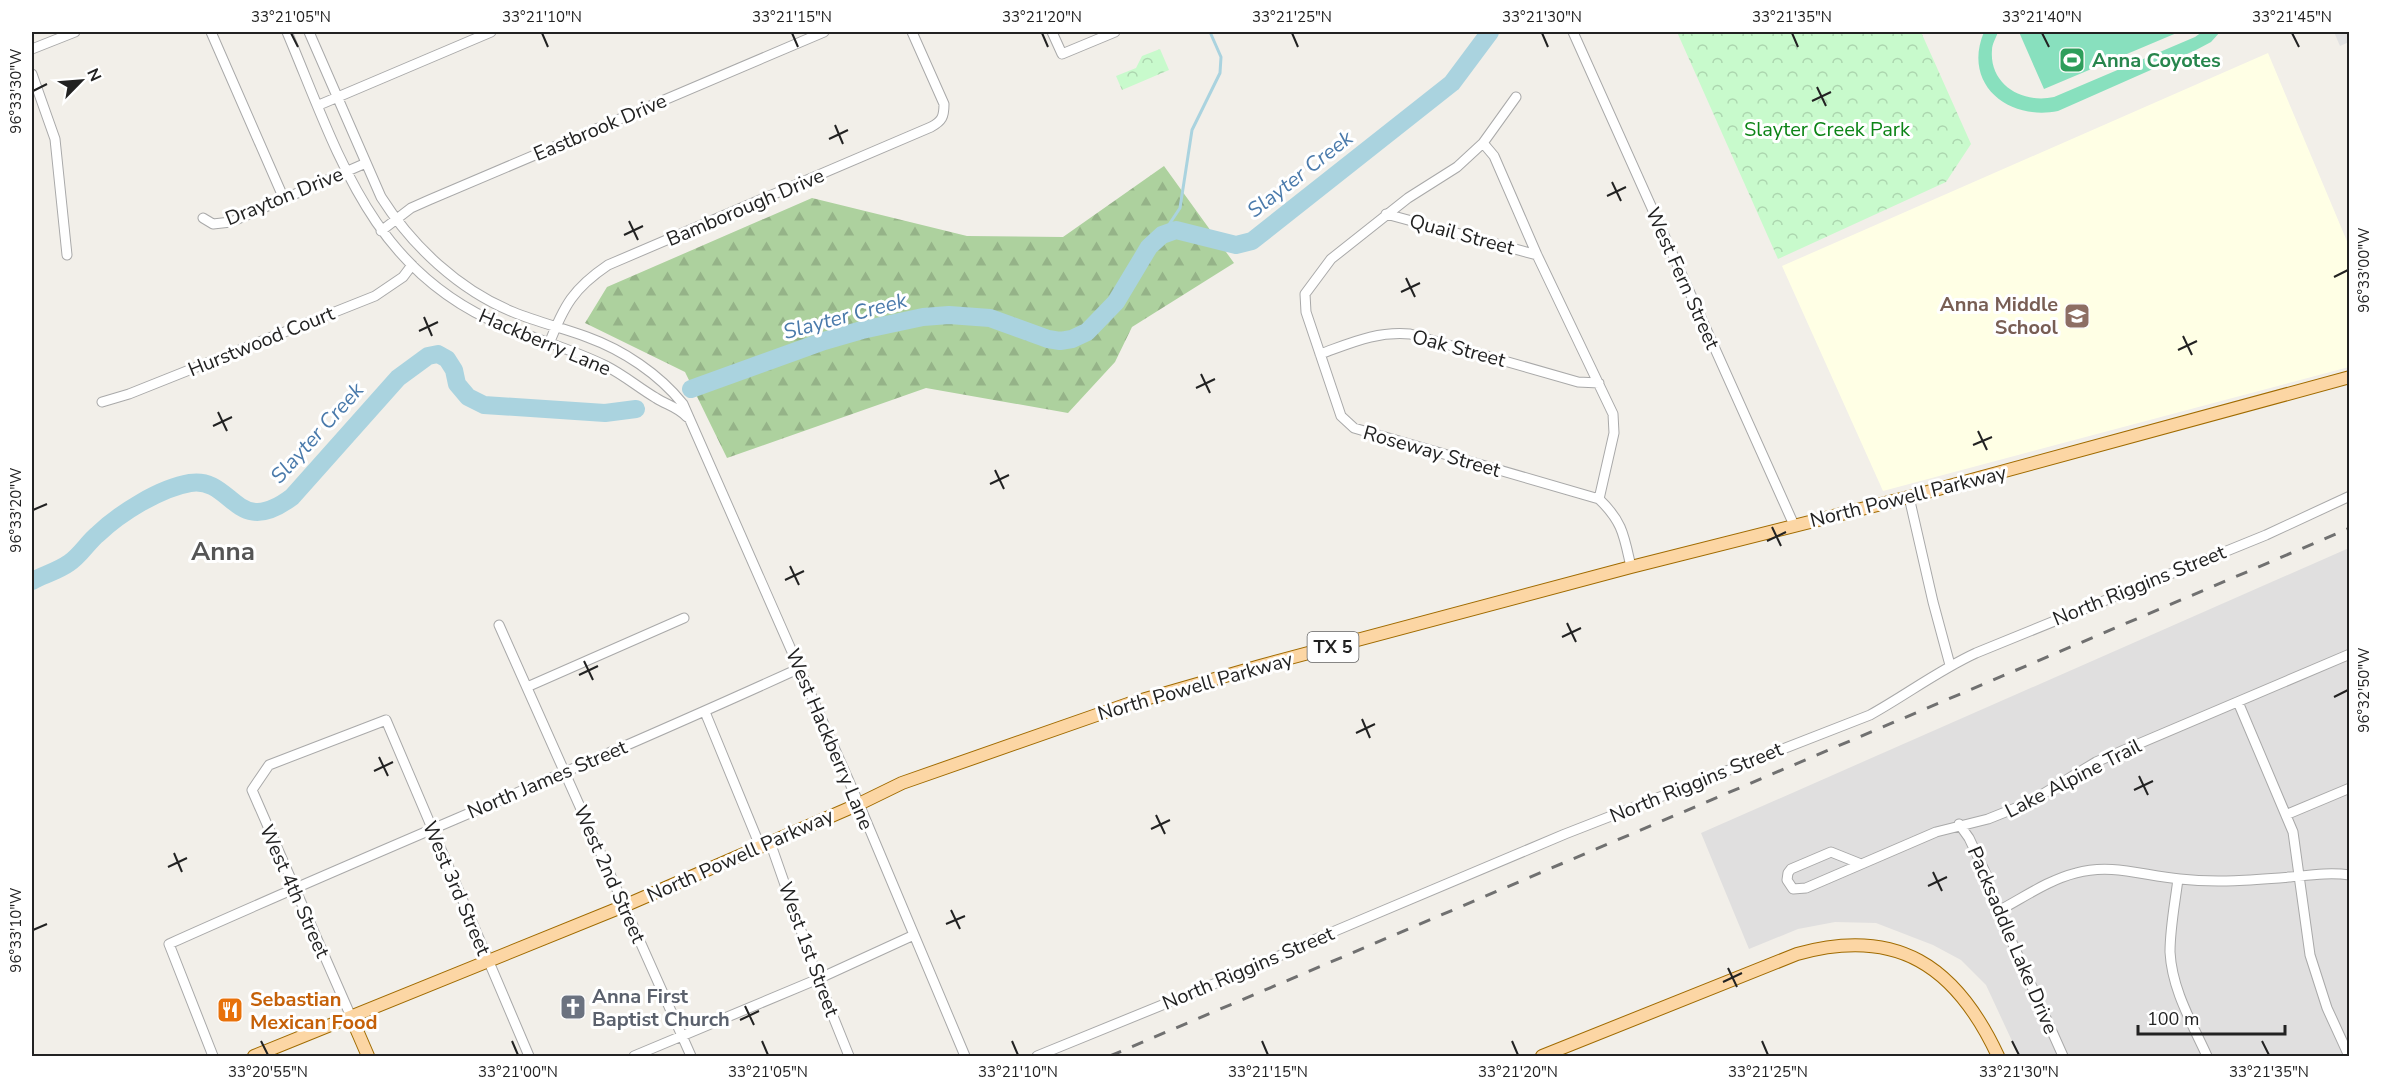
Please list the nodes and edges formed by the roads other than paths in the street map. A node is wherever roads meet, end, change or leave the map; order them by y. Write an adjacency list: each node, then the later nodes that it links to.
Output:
1 (75, 32): 11 (street)
2 (211, 32): 19 (street)
3 (287, 32): 15 (street, Hackberry Lane)
4 (309, 32): 13 (street, Hackberry Lane)
5 (491, 32): 13 (street)
6 (824, 32): 22 (street, Eastbrook Drive)
7 (912, 32): 27 (street, Bamborough Drive)
8 (1052, 32): 9 (street)
9 (1115, 32)
10 (1573, 32): 37 (street, West Fern Street)
11 (32, 49)
12 (32, 74): 24 (street)
13 (337, 97): 15 (street); 17 (street, Hackberry Lane)
14 (1516, 97): 16 (street, Roseway Street)
15 (318, 105): 18 (street, Hackberry Lane)
16 (1483, 143): 20 (street, Roseway Street); 25 (street)
17 (366, 163): 18 (street, Drayton Drive); 22 (street, Hackberry Lane)
18 (347, 171): 19 (street, Drayton Drive); 23 (street, Hackberry Lane)
19 (284, 199): 21 (street, Drayton Drive)
20 (1386, 214): 25 (street, Quail Street); 29 (street, Roseway Street)
21 (203, 218)
22 (395, 220): 23 (street, Eastbrook Drive); 27 (street, Hackberry Lane)
23 (381, 231): 26 (street, Hackberry Lane)
24 (67, 255)
25 (1537, 255): 31 (street)
26 (412, 265): 28 (street, Hackberry Lane); 32 (street, Hurstwood Court)
27 (555, 326): 28 (street, Bamborough Drive); 33 (street, Hackberry Lane)
28 (549, 344): 33 (street, Hackberry Lane)
29 (1320, 354): 31 (street, Oak Street); 36 (street, Roseway Street)
30 (2349, 377): 35 (main road, North Powell Parkway / TX 5)
31 (1599, 383): 36 (street)
32 (102, 402)
33 (692, 423): 43 (street, West Hackberry Lane)
34 (2349, 496): 42 (street, North Riggins Street)
35 (1909, 497): 37 (main road, North Powell Parkway / TX 5); 42 (street)
36 (1599, 499): 38 (street)
37 (1794, 525): 38 (main road, North Powell Parkway / TX 5)
38 (1631, 567): 50 (main road, North Powell Parkway / TX 5)
39 (684, 618): 44 (street)
40 (500, 625): 44 (street, West 2nd Street)
41 (2349, 654): 45 (street, Lake Alpine Trail)
42 (1950, 665): 75 (street, North Riggins Street)
43 (800, 668): 46 (street, North James Street); 50 (street, West Hackberry Lane)
44 (527, 687): 47 (street, West 2nd Street)
45 (2238, 702): 51 (street); 52 (street, Lake Alpine Trail)
46 (705, 712): 47 (street, North James Street); 54 (street, West 1st Street)
47 (564, 771): 53 (street, North James Street); 60 (street, West 2nd Street)
48 (2349, 788): 51 (street)
49 (252, 790): 53 (street, West 3rd Street); 59 (street, West 4th Street)
50 (859, 804): 54 (main road, North Powell Parkway / TX 5); 62 (street, West Hackberry Lane)
51 (2288, 814): 57 (street)
52 (1959, 824): 55 (street, Lake Alpine Trail); 61 (street, Packsaddle Lake Drive)
53 (431, 828): 59 (street, North James Street); 63 (street, West 3rd Street)
54 (765, 844): 60 (main road, North Powell Parkway / TX 5); 64 (street, West 1st Street)
55 (1861, 864): 55 (street, Lake Alpine Trail)
56 (2349, 875): 57 (street)
57 (2299, 876): 58 (street); 80 (street)
58 (2178, 879): 61 (street); 79 (street)
59 (293, 888): 65 (street, West 4th Street); 67 (street, North James Street)
60 (624, 906): 63 (main road, North Powell Parkway / TX 5); 66 (street, West 2nd Street)
61 (1998, 911): 78 (street, Packsaddle Lake Drive)
62 (914, 935): 64 (street); 74 (street, West Hackberry Lane)
63 (489, 962): 65 (main road, North Powell Parkway / TX 5); 70 (street, West 3rd Street)
64 (818, 979): 66 (street); 73 (street, West 1st Street)
65 (352, 1018): 68 (main road, TX 5); 69 (main road, West 4th Street)
66 (681, 1036): 71 (street); 72 (street, West 2nd Street)
67 (213, 1056)
68 (254, 1056)
69 (368, 1056)
70 (529, 1056)
71 (634, 1056)
72 (691, 1056)
73 (849, 1056)
74 (965, 1056)
75 (1037, 1056)
76 (1542, 1056): 77 (main road)
77 (1998, 1056)
78 (2063, 1056)
79 (2207, 1056)
80 (2349, 1056)

